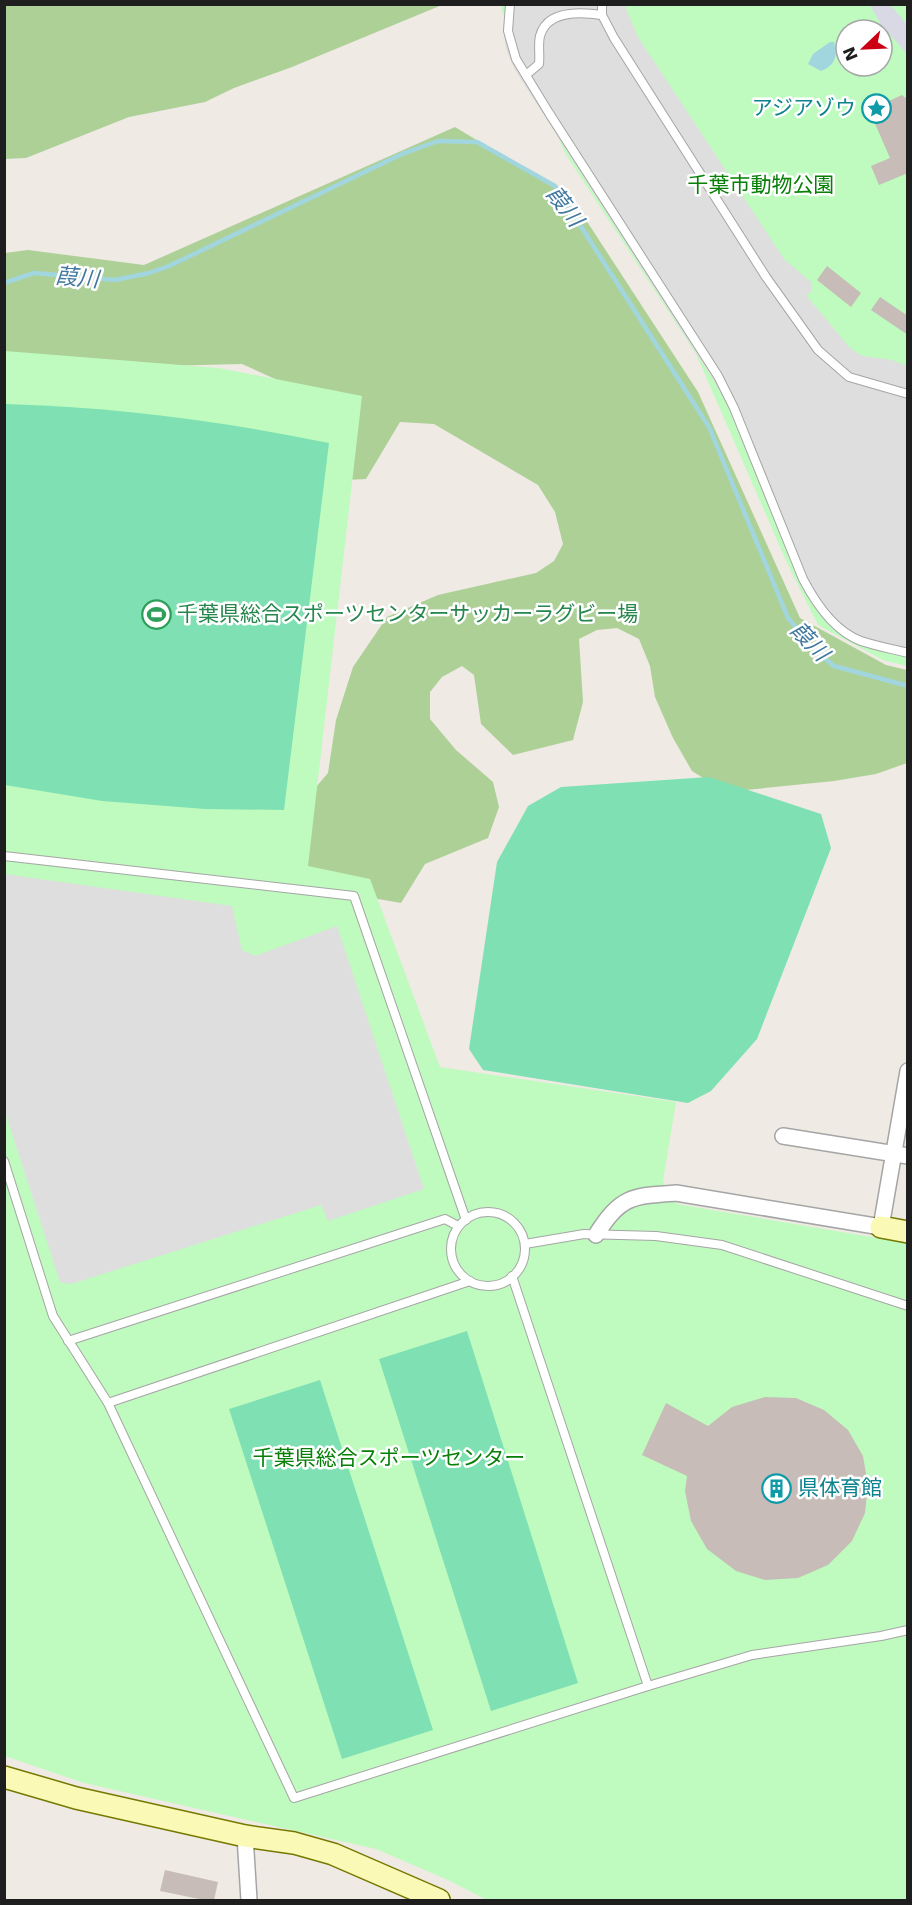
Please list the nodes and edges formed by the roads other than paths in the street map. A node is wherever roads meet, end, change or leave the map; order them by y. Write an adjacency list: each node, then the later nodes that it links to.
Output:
1 (510, 4): 4 (lane)
2 (602, 4): 3 (lane)
3 (602, 15): 4 (lane); 5 (lane)
4 (526, 75): 6 (lane)
5 (908, 394)
6 (908, 653)
7 (4, 856): 12 (lane)
8 (907, 1080): 10 (street)
9 (783, 1136): 10 (street)
10 (900, 1154): 14 (street)
11 (4, 1161): 21 (lane)
12 (466, 1220): 13 (lane); 17 (lane)
13 (458, 1226): 19 (lane); 21 (lane)
14 (881, 1227): 15 (street); 16 (street)
15 (908, 1232)
16 (596, 1235): 17 (lane); 20 (lane)
17 (525, 1244): 18 (lane)
18 (512, 1276): 19 (lane); 24 (lane)
19 (470, 1281): 22 (lane)
20 (908, 1306)
21 (68, 1341): 22 (lane)
22 (108, 1403): 24 (lane)
23 (908, 1630): 24 (lane)
24 (648, 1686)
25 (4, 1777): 26 (street)
26 (244, 1836): 27 (street); 28 (street)
27 (249, 1900)
28 (439, 1900)

